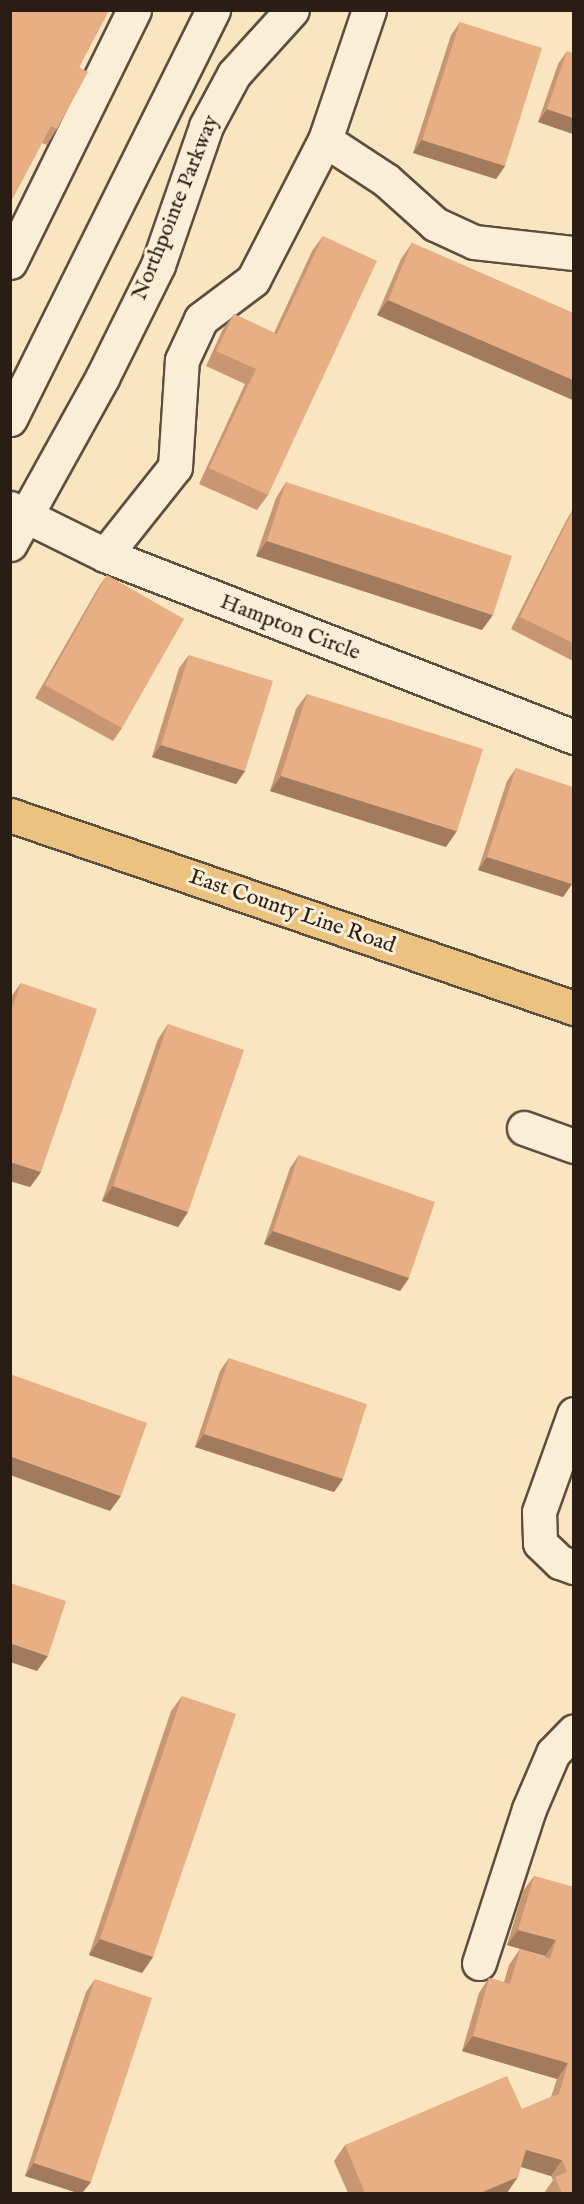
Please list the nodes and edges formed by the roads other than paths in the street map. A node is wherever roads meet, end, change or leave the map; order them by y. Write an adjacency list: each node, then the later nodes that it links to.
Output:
1 (134, 10): 7 (street)
2 (213, 10): 8 (street, Northpointe Parkway)
3 (292, 10): 9 (street, Northpointe Parkway)
4 (369, 10): 5 (street)
5 (325, 140): 6 (street); 11 (street)
6 (573, 253)
7 (10, 262)
8 (10, 419)
9 (19, 512): 10 (street, Northpointe Parkway); 11 (street, Hampton Circle)
10 (10, 544)
11 (105, 555): 12 (street, Hampton Circle)
12 (573, 737)
13 (10, 815): 14 (main road, East County Line Road)
14 (573, 1008)
15 (524, 1128): 16 (street)
16 (573, 1146)
17 (573, 1414): 18 (street)
18 (573, 1567)
19 (573, 1731): 20 (street)
20 (479, 1963)

